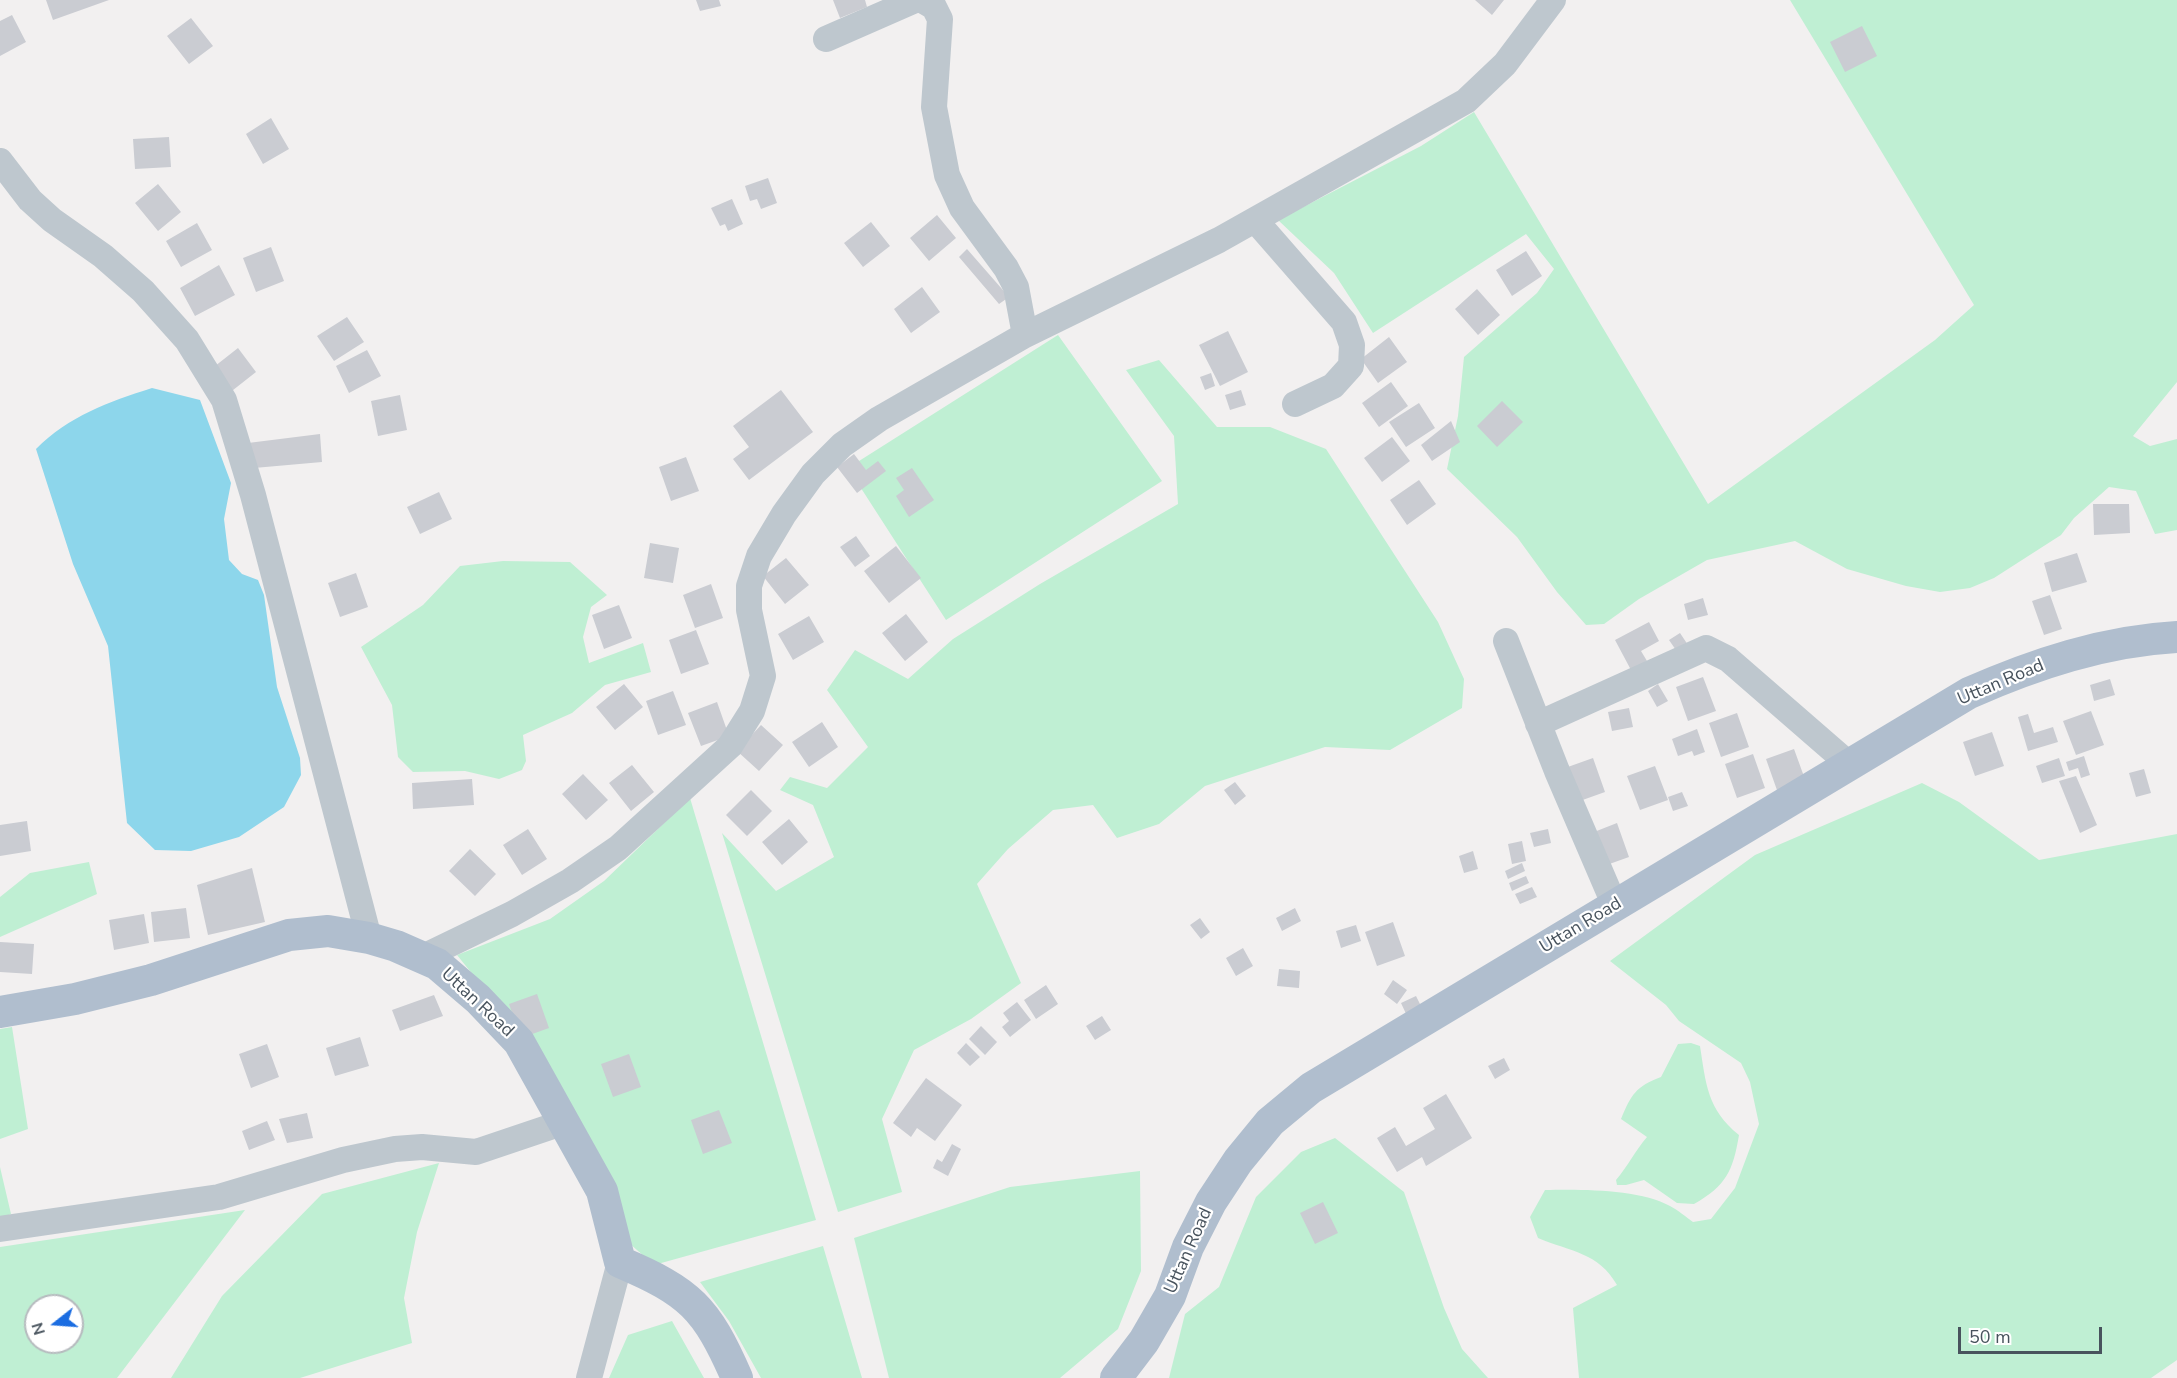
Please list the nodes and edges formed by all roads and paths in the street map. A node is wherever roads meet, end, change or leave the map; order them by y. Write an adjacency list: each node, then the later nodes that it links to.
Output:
1 (915, 0): 4 (street)
2 (922, 0): 7 (street)
3 (1553, 0): 6 (street)
4 (826, 39)
5 (0, 161): 14 (street)
6 (1255, 220): 7 (street); 8 (street)
7 (1025, 335): 15 (street)
8 (1295, 404)
9 (2177, 637): 12 (main road, Uttan Road)
10 (1506, 641): 11 (street)
11 (1538, 724): 12 (street); 13 (street)
12 (1850, 765): 13 (main road, Uttan Road)
13 (1615, 906): 22 (main road, Uttan Road)
14 (369, 938): 15 (main road, Uttan Road); 16 (main road, Uttan Road)
15 (422, 957): 17 (main road, Uttan Road)
16 (0, 1012)
17 (562, 1123): 18 (street); 19 (main road, Uttan Road)
18 (0, 1229)
19 (620, 1262): 20 (street); 21 (main road)
20 (589, 1378)
21 (737, 1378)
22 (1116, 1378)

